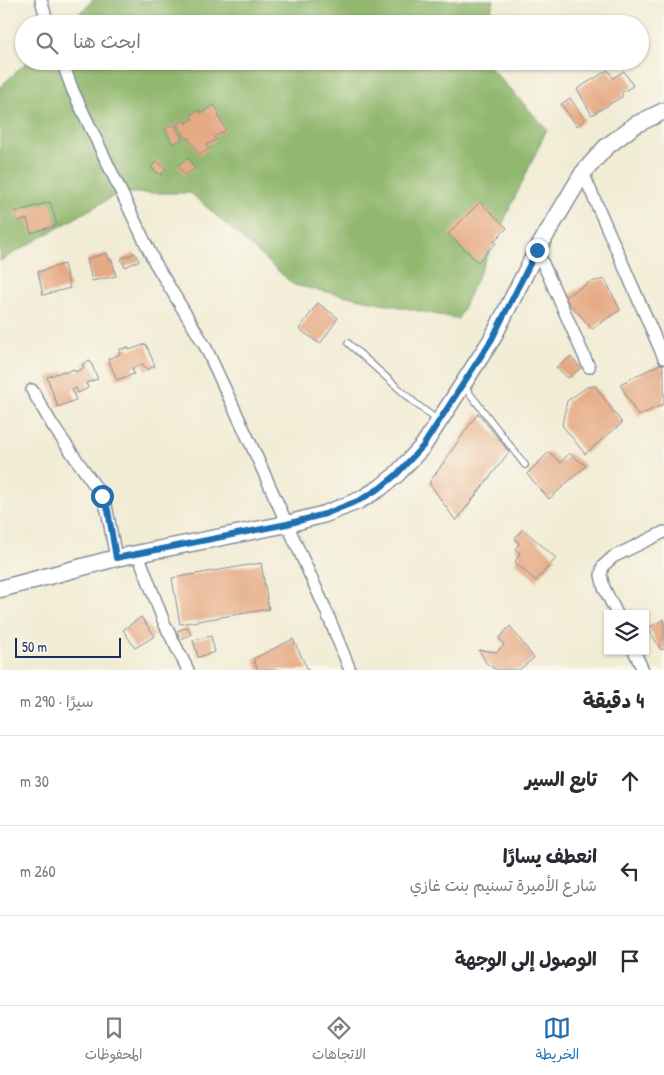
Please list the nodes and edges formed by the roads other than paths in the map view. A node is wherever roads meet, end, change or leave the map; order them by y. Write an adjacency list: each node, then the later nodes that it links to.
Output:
1 (41, 0): 2 (street)
2 (45, 15)
3 (65, 70): 14 (street)
4 (664, 111): 5 (main road)
5 (583, 173): 6 (main road); 8 (street)
6 (537, 250): 9 (street); 10 (main road)
7 (348, 343): 12 (lane)
8 (664, 358)
9 (589, 367)
10 (463, 384): 12 (main road); 13 (lane)
11 (32, 390): 17 (street)
12 (438, 421): 14 (main road)
13 (525, 465)
14 (287, 524): 16 (main road); 22 (street)
15 (664, 532): 19 (street)
16 (138, 554): 17 (main road); 21 (street)
17 (116, 558): 18 (main road)
18 (0, 589)
19 (615, 610)
20 (636, 655): 23 (street)
21 (188, 670)
22 (350, 670)
23 (643, 670)

